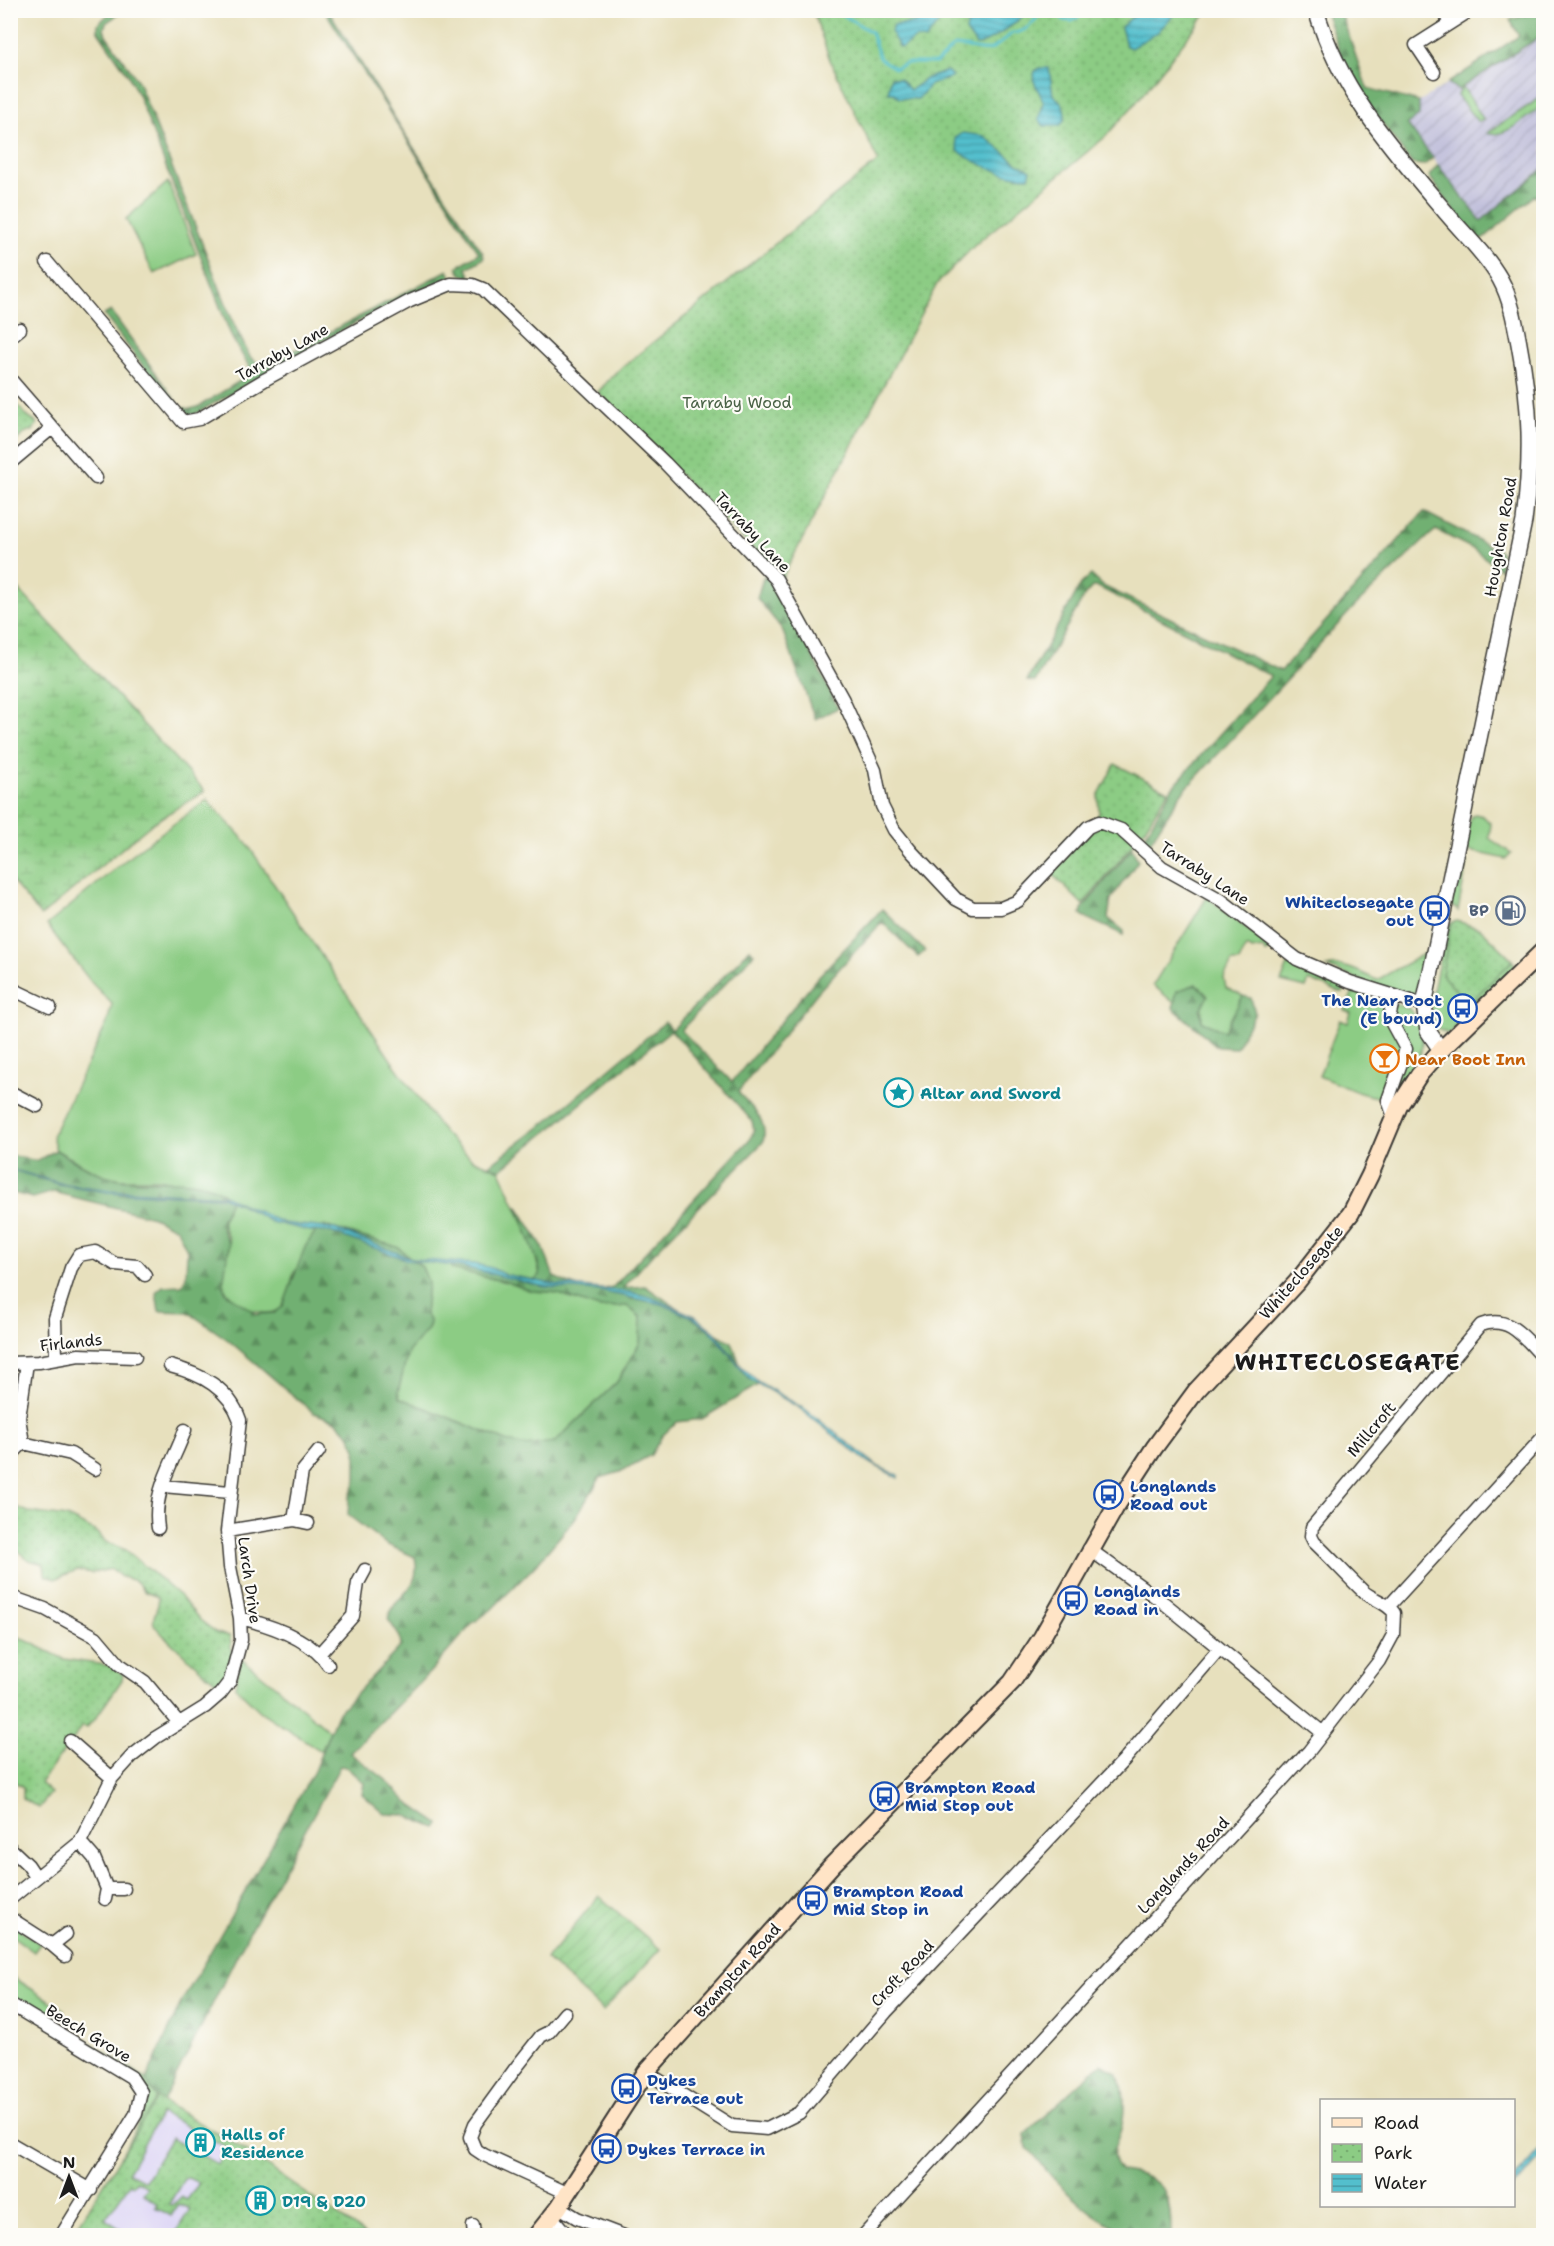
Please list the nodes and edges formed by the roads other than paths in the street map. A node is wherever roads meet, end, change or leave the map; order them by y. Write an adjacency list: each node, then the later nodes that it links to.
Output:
1 (1316, 10): 14 (street, Houghton Road)
2 (1443, 10): 4 (street)
3 (1471, 10): 4 (street)
4 (1450, 23): 5 (street)
5 (1434, 72)
6 (47, 262): 13 (street, Tarraby Lane)
7 (10, 379): 8 (street)
8 (52, 428): 9 (street); 10 (street)
9 (10, 463)
10 (96, 478)
11 (1544, 951): 16 (main road, Whiteclosegate)
12 (10, 988): 15 (street)
13 (1394, 996): 14 (street, Tarraby Lane); 19 (street)
14 (1424, 1005): 16 (street, Houghton Road)
15 (50, 1007)
16 (1441, 1050): 19 (main road, Whiteclosegate)
17 (10, 1092): 18 (street)
18 (37, 1106)
19 (1394, 1117): 36 (main road, Whiteclosegate)
20 (138, 1252): 21 (street)
21 (130, 1265): 22 (street); 24 (street)
22 (145, 1275)
23 (135, 1357): 24 (street, Firlands)
24 (56, 1358): 27 (street, Firlands)
25 (1544, 1358): 45 (street, Millcroft)
26 (10, 1363): 27 (street, Firlands)
27 (27, 1363): 31 (street)
28 (170, 1366): 37 (street, Larch Drive)
29 (185, 1430): 35 (street)
30 (1544, 1436): 45 (street)
31 (23, 1443): 33 (street); 34 (street)
32 (319, 1451): 38 (street)
33 (10, 1456)
34 (95, 1469)
35 (163, 1486): 37 (street); 40 (street)
36 (1127, 1489): 42 (main road, Brampton Road)
37 (230, 1492): 41 (street, Larch Drive)
38 (294, 1520): 39 (street); 41 (street)
39 (308, 1523)
40 (158, 1528)
41 (227, 1531): 46 (street, Larch Drive)
42 (1089, 1550): 47 (street); 65 (main road, Brampton Road)
43 (367, 1569): 48 (street)
44 (11, 1597): 50 (street)
45 (1389, 1606): 51 (street)
46 (240, 1617): 48 (street); 50 (street, Larch Drive)
47 (1219, 1649): 51 (street); 65 (street, Croft Road)
48 (320, 1653): 49 (street)
49 (328, 1665)
50 (179, 1723): 53 (street, Larch Drive)
51 (1323, 1733): 73 (street, Longlands Road)
52 (70, 1742): 53 (street)
53 (112, 1778): 54 (street, Larch Drive)
54 (80, 1842): 56 (street, Larch Drive); 57 (street)
55 (10, 1848): 56 (street)
56 (36, 1877): 58 (street, Larch Drive)
57 (124, 1888)
58 (10, 1899)
59 (10, 1918): 61 (street)
60 (66, 1934): 61 (street)
61 (52, 1945): 62 (street)
62 (65, 1956)
63 (10, 2004): 67 (street, Beech Grove)
64 (565, 2013): 68 (street)
65 (646, 2072): 68 (main road, Brampton Road)
66 (10, 2143): 67 (street)
67 (91, 2190): 69 (street)
68 (559, 2205): 70 (main road, Brampton Road); 71 (street); 72 (street)
69 (60, 2235)
70 (536, 2235)
71 (568, 2235)
72 (624, 2235)
73 (863, 2235)

